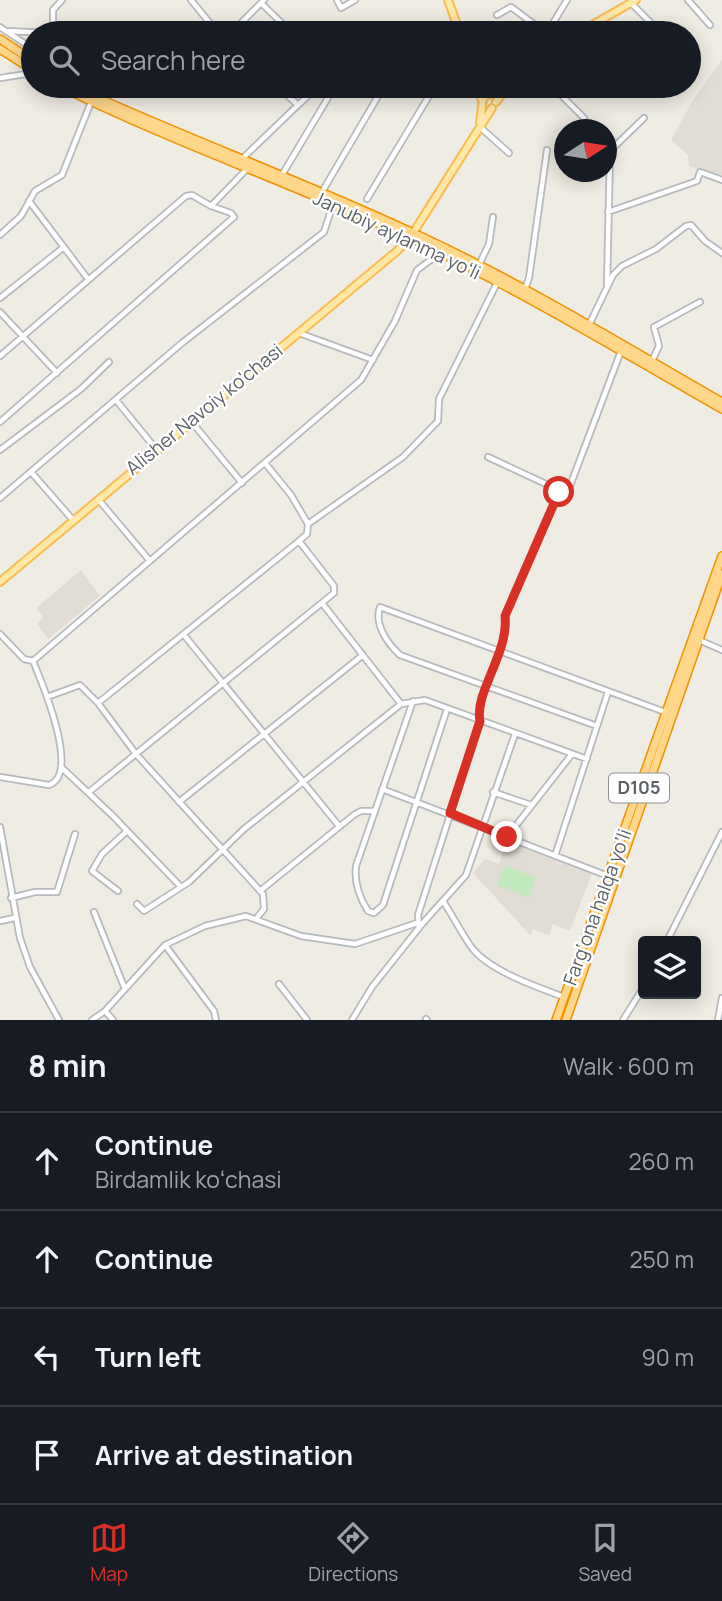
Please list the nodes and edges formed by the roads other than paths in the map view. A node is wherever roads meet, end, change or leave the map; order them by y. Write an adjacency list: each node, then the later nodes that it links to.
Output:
1 (62, 0): 11 (street)
2 (191, 0): 12 (street)
3 (337, 0): 4 (street)
4 (355, 0)
5 (448, 0): 15 (main road)
6 (567, 0): 17 (street)
7 (688, 0): 20 (street)
8 (263, 2): 13 (street); 14 (street)
9 (634, 2): 18 (main road); 19 (street)
10 (497, 15): 16 (street)
11 (53, 21)
12 (208, 21)
13 (243, 21)
14 (281, 21)
15 (456, 21)
16 (530, 21)
17 (554, 21)
18 (599, 21)
19 (651, 21)
20 (710, 25)
21 (0, 27): 22 (street)
22 (6, 31): 23 (street); 25 (street)
23 (21, 32)
24 (0, 39): 27 (highway)
25 (21, 41)
26 (0, 50): 28 (highway)
27 (21, 53)
28 (21, 64)
29 (21, 74): 30 (street)
30 (0, 78)
31 (83, 98): 41 (highway, Janubiy aylanma yoʻli)
32 (100, 98): 49 (highway, Janubiy aylanma yoʻli)
33 (290, 98): 42 (street)
34 (306, 98): 42 (street)
35 (328, 98): 51 (street)
36 (377, 98): 53 (street)
37 (428, 98): 54 (street)
38 (498, 98): 43 (main road, Alisher Navoiy ko'chasi)
39 (564, 98): 44 (street)
40 (486, 99): 43 (main road); 43 (main road); 46 (main road)
41 (91, 102): 50 (highway, Janubiy aylanma yoʻli); 55 (street)
42 (298, 105): 49 (street)
43 (494, 105): 46 (main road, Alisher Navoiy ko'chasi)
44 (584, 118)
45 (645, 118): 58 (street)
46 (480, 127): 48 (street); 61 (main road, Alisher Navoiy ko'chasi)
47 (547, 150): 69 (street)
48 (509, 153)
49 (242, 159): 51 (highway, Janubiy aylanma yoʻli)
50 (247, 169): 56 (highway, Janubiy aylanma yoʻli); 57 (street)
51 (282, 176): 53 (highway, Janubiy aylanma yoʻli)
52 (722, 180): 58 (street)
53 (322, 192): 61 (highway, Janubiy aylanma yoʻli)
54 (367, 199)
55 (29, 201): 60 (street); 62 (street)
56 (333, 204): 61 (highway, Janubiy aylanma yoʻli); 82 (street)
57 (211, 206): 66 (street); 81 (street)
58 (608, 212): 68 (street)
59 (493, 217): 65 (street)
60 (0, 235)
61 (411, 235): 63 (highway, Janubiy aylanma yoʻli); 65 (highway, Janubiy aylanma yoʻli); 74 (main road, Alisher Navoiy ko'chasi)
62 (64, 247): 66 (street); 70 (street)
63 (440, 253): 67 (highway, Janubiy aylanma yoʻli); 78 (street)
64 (722, 253): 68 (street)
65 (480, 265): 69 (highway, Janubiy aylanma yoʻli)
66 (88, 279): 75 (street)
67 (498, 282): 76 (highway, Janubiy aylanma yoʻli); 99 (street)
68 (607, 286): 73 (street)
69 (525, 289): 73 (highway, Janubiy aylanma yoʻli)
70 (0, 298)
71 (700, 302): 79 (street)
72 (0, 312): 75 (street)
73 (589, 325): 76 (highway, Janubiy aylanma yoʻli)
74 (298, 332): 78 (street); 85 (main road, Alisher Navoiy ko'chasi)
75 (23, 336): 77 (street); 81 (street)
76 (622, 348): 79 (highway, Janubiy aylanma yoʻli); 84 (highway, Janubiy aylanma yoʻli); 94 (street)
77 (0, 356)
78 (373, 360): 90 (street)
79 (651, 361): 83 (highway, Janubiy aylanma yoʻli)
80 (109, 362): 88 (street)
81 (57, 373): 86 (street)
82 (116, 400): 87 (street); 91 (street)
83 (722, 402)
84 (722, 410)
85 (190, 421): 87 (main road, Alisher Navoiy ko'chasi); 92 (street)
86 (0, 422)
87 (156, 449): 97 (main road, Alisher Navoiy ko'chasi)
88 (0, 450)
89 (488, 457): 94 (street)
90 (265, 463): 92 (street); 99 (street)
91 (31, 472): 95 (street); 98 (street)
92 (242, 483): 102 (street)
93 (0, 486): 95 (street)
94 (561, 491): 110 (street)
95 (6, 493): 96 (street)
96 (0, 498)
97 (97, 498): 98 (main road, Alisher Navoiy ko'chasi); 102 (street)
98 (73, 520): 104 (main road, Alisher Navoiy ko'chasi)
99 (308, 524): 100 (street)
100 (299, 541): 105 (street); 107 (street)
101 (722, 556): 121 (highway, Farg‘ona halqa yo‘li / D105)
102 (150, 561): 112 (street)
103 (722, 575): 108 (highway, Farg‘ona halqa yo‘li / D105)
104 (0, 582)
105 (322, 603): 111 (street); 113 (street)
106 (0, 634): 112 (street)
107 (184, 635): 113 (street); 118 (street)
108 (699, 640): 109 (street); 176 (highway, Farg‘ona halqa yo‘li / D105)
109 (722, 650)
110 (501, 654): 114 (street); 114 (street); 115 (street)
111 (363, 655): 119 (street); 124 (street)
112 (33, 661): 116 (street)
113 (223, 685): 124 (street); 126 (street)
114 (488, 687): 122 (street); 123 (street)
115 (608, 692): 121 (street); 123 (street)
116 (47, 697): 118 (street); 129 (street)
117 (413, 700): 119 (street); 120 (street); 132 (street)
118 (98, 703): 126 (street)
119 (401, 704): 131 (street)
120 (447, 709): 122 (street); 136 (street)
121 (666, 712): 149 (highway, Farg‘ona halqa yo‘li / D105)
122 (480, 721): 125 (street); 139 (street)
123 (597, 726): 128 (street)
124 (263, 733): 131 (street); 135 (street)
125 (515, 734): 127 (street); 134 (street)
126 (136, 754): 133 (street); 135 (street)
127 (572, 754): 128 (street); 137 (street)
128 (587, 759): 148 (street)
129 (62, 768): 130 (street); 133 (street)
130 (0, 776)
131 (303, 783): 141 (street); 147 (street)
132 (383, 789): 136 (street); 138 (street)
133 (89, 792): 143 (street)
134 (493, 792): 137 (street); 140 (street)
135 (179, 802): 147 (street)
136 (416, 802): 138 (street); 139 (street)
137 (531, 805): 146 (street)
138 (374, 811): 141 (street)
139 (450, 813): 140 (street); 160 (street)
140 (482, 825): 146 (street); 154 (street)
141 (340, 826): 152 (street)
142 (0, 827): 153 (street)
143 (127, 831): 150 (street); 151 (street)
144 (722, 832): 161 (street)
145 (75, 834): 153 (street)
146 (507, 837): 148 (street)
147 (223, 848): 150 (street); 152 (street)
148 (555, 856): 149 (street)
149 (608, 876): 166 (highway, Farg‘ona halqa yo‘li / D105)
150 (181, 887): 155 (street)
151 (118, 891)
152 (260, 891): 158 (street)
153 (12, 898): 157 (street)
154 (443, 901): 160 (street); 166 (street)
155 (137, 904)
156 (94, 912): 164 (street)
157 (14, 918): 159 (street); 169 (street)
158 (256, 919): 160 (street); 162 (street)
159 (0, 921)
160 (418, 925): 174 (street)
161 (670, 936)
162 (165, 945): 164 (street); 172 (street)
163 (279, 985): 173 (street)
164 (125, 989): 168 (street)
165 (638, 996): 177 (street)
166 (564, 997): 175 (highway, Farg‘ona halqa yo‘li / D105)
167 (722, 998): 178 (street)
168 (105, 1011): 170 (street); 171 (street)
169 (59, 1020)
170 (92, 1020)
171 (113, 1020)
172 (216, 1020)
173 (307, 1020)
174 (352, 1020)
175 (556, 1020)
176 (566, 1020)
177 (623, 1020)
178 (718, 1020)

